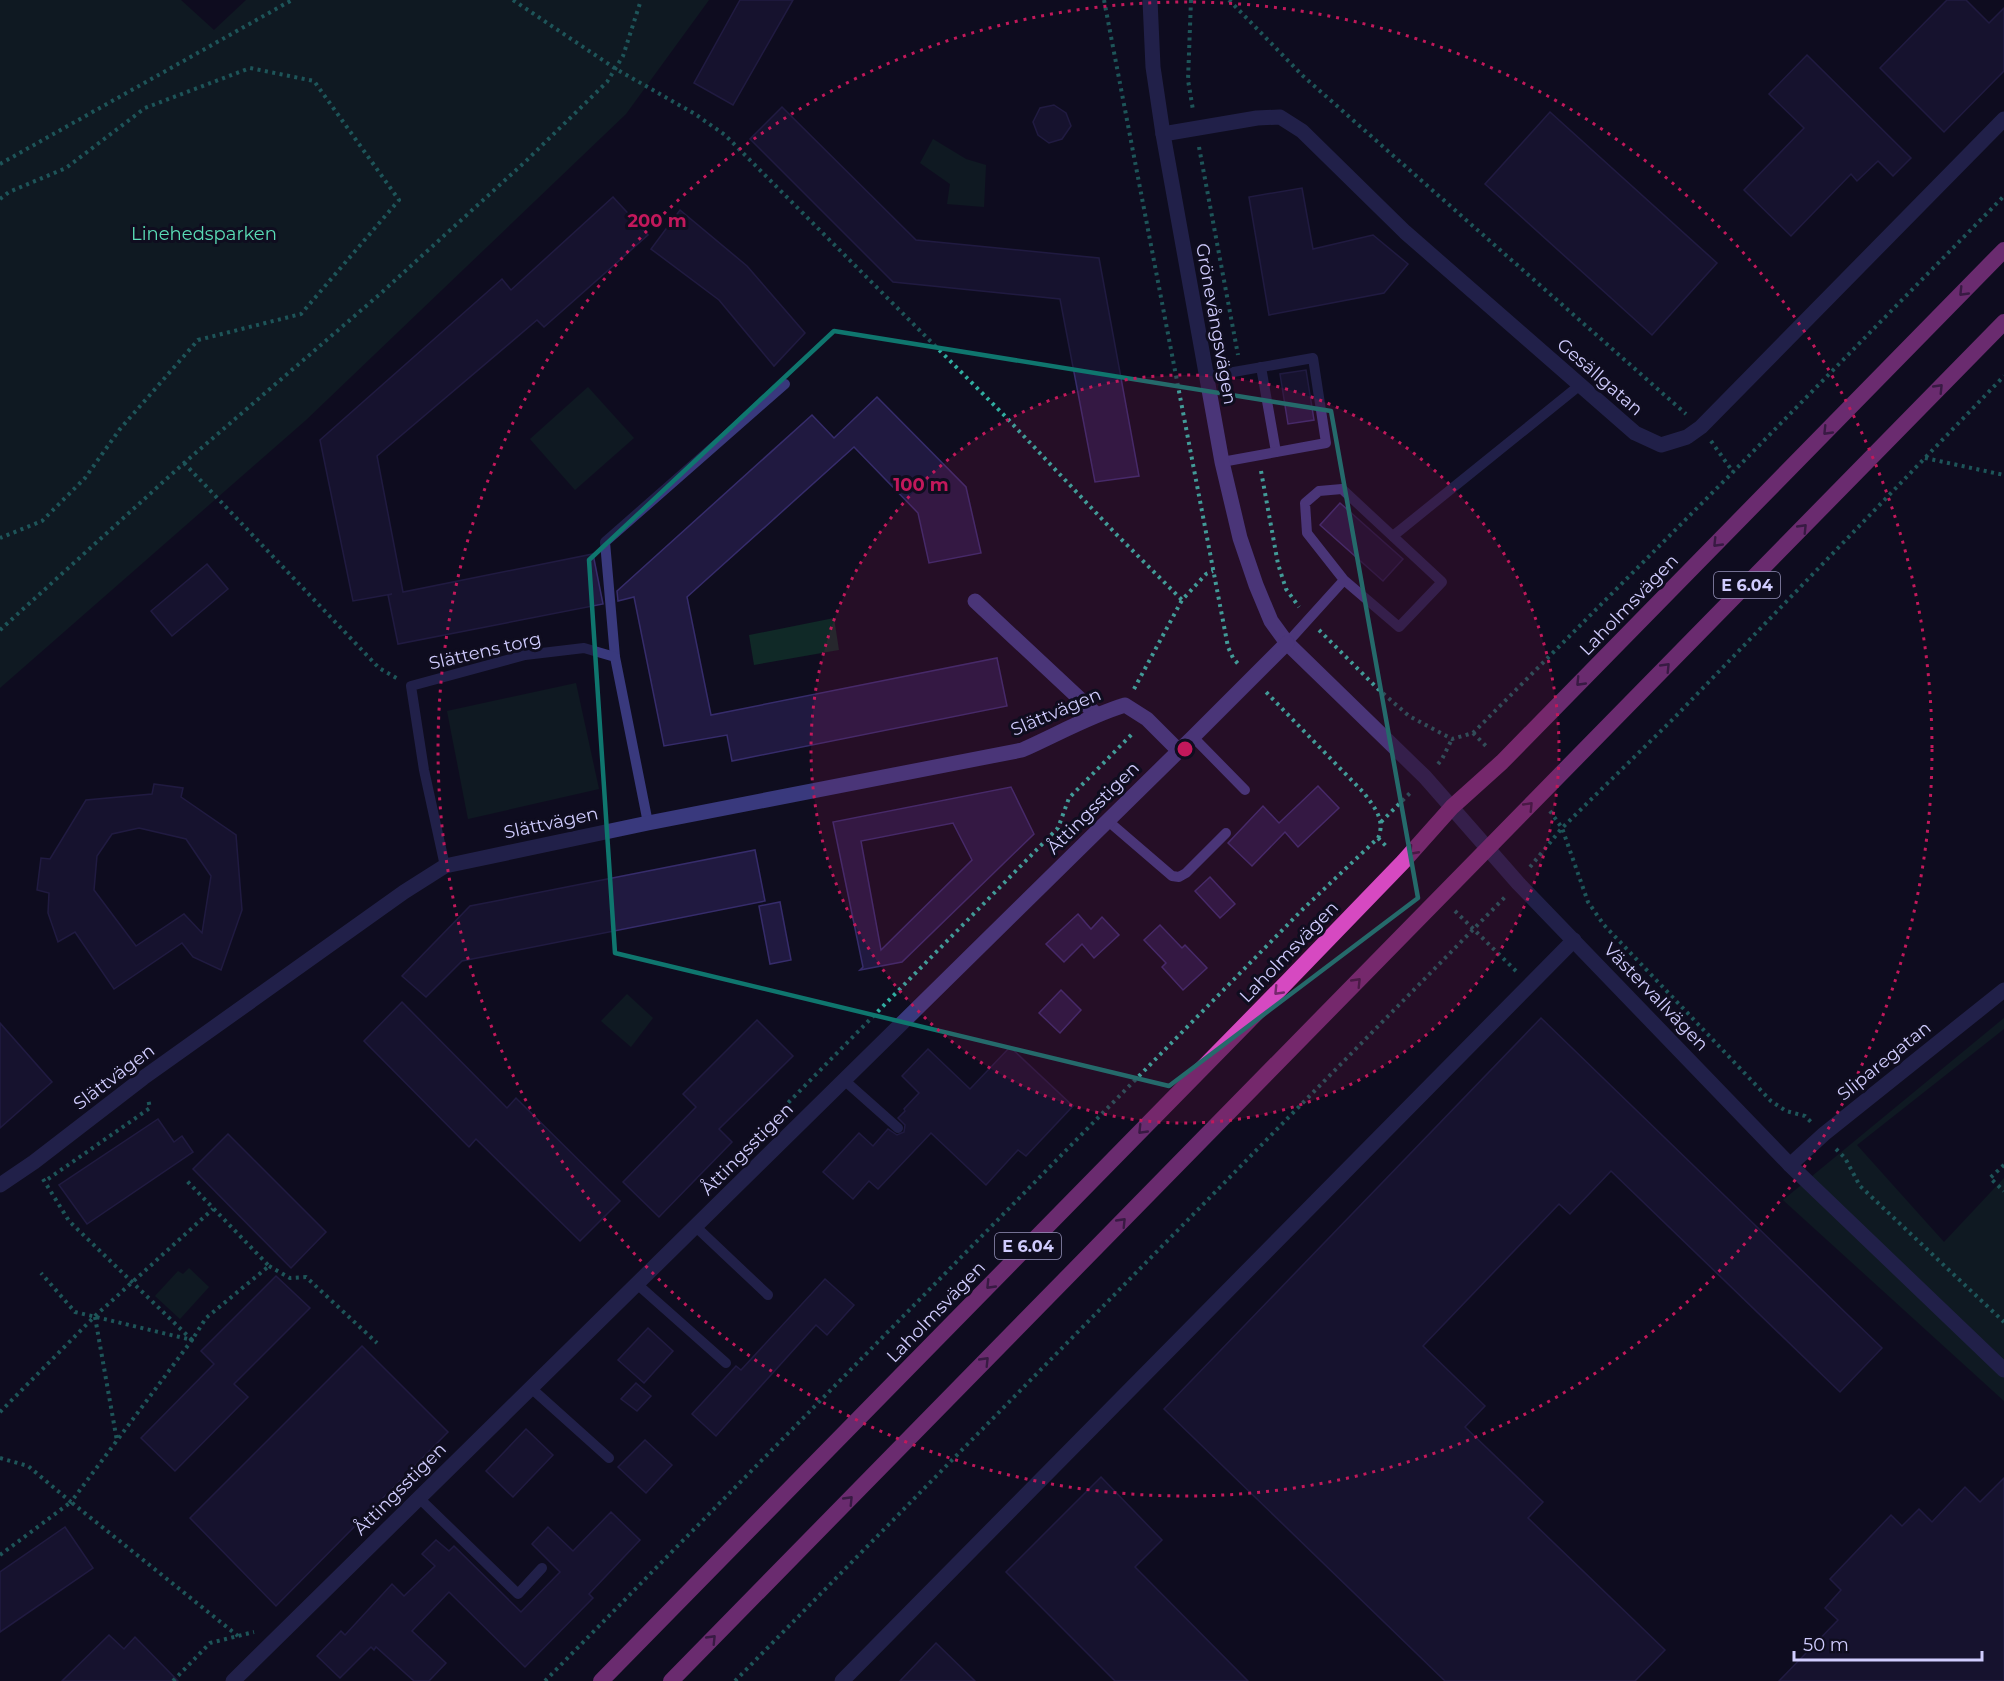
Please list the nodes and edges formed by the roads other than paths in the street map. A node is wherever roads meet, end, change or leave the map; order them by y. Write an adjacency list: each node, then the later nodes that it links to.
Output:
1 (1150, 0): 3 (street, Grönevångsvägen)
2 (2004, 119): 9 (street, Gesällgatan)
3 (1163, 134): 7 (street, Grönevångsvägen); 9 (street, Gesällgatan)
4 (2004, 250): 21 (highway, Laholmsvägen / E 6.04, one-way to 21)
5 (2004, 321): 25 (highway, E 6.04, one-way to 5)
6 (1261, 367): 7 (lane); 10 (lane); 10 (lane)
7 (1205, 377): 11 (street, Grönevångsvägen)
8 (785, 384): 16 (lane)
9 (1580, 385): 12 (lane)
10 (1276, 452): 11 (lane)
11 (1222, 462): 15 (street, Grönevångsvägen)
12 (1393, 536): 13 (lane); 13 (lane)
13 (1344, 580): 15 (lane)
14 (975, 601): 17 (street)
15 (1287, 643): 18 (street, Åttingsstigen); 21 (street, Västervallvägen)
16 (615, 657): 23 (lane); 26 (lane, Slättens torg)
17 (1096, 714): 19 (street, Slättvägen); 23 (street, Slättvägen)
18 (1193, 738): 19 (street, Åttingsstigen); 20 (lane)
19 (1179, 751): 22 (street, Åttingsstigen)
20 (1245, 790)
21 (1452, 807): 25 (street, Västervallvägen); 43 (highway, Laholmsvägen / E 6.04, one-way to 43)
22 (1107, 821): 24 (lane); 29 (street, Åttingsstigen)
23 (648, 823): 26 (street, Slättvägen)
24 (1226, 833)
25 (1488, 848): 27 (street, Västervallvägen); 44 (highway, E 6.04, one-way to 25)
26 (445, 866): 32 (street, Slättvägen)
27 (1574, 940): 31 (street, Västervallvägen); 45 (street)
28 (2004, 990): 31 (street, Sliparegatan)
29 (844, 1080): 30 (lane); 33 (street, Åttingsstigen)
30 (898, 1128)
31 (1790, 1165): 37 (street, Västervallvägen)
32 (0, 1185)
33 (695, 1226): 34 (street, Åttingsstigen); 35 (lane)
34 (636, 1284): 36 (lane); 38 (street, Åttingsstigen)
35 (768, 1295)
36 (726, 1363)
37 (2004, 1370)
38 (531, 1388): 39 (lane); 40 (street, Åttingsstigen)
39 (609, 1458)
40 (419, 1498): 41 (lane); 42 (street, Åttingsstigen)
41 (542, 1568)
42 (233, 1681)
43 (601, 1681)
44 (671, 1681)
45 (842, 1681)

